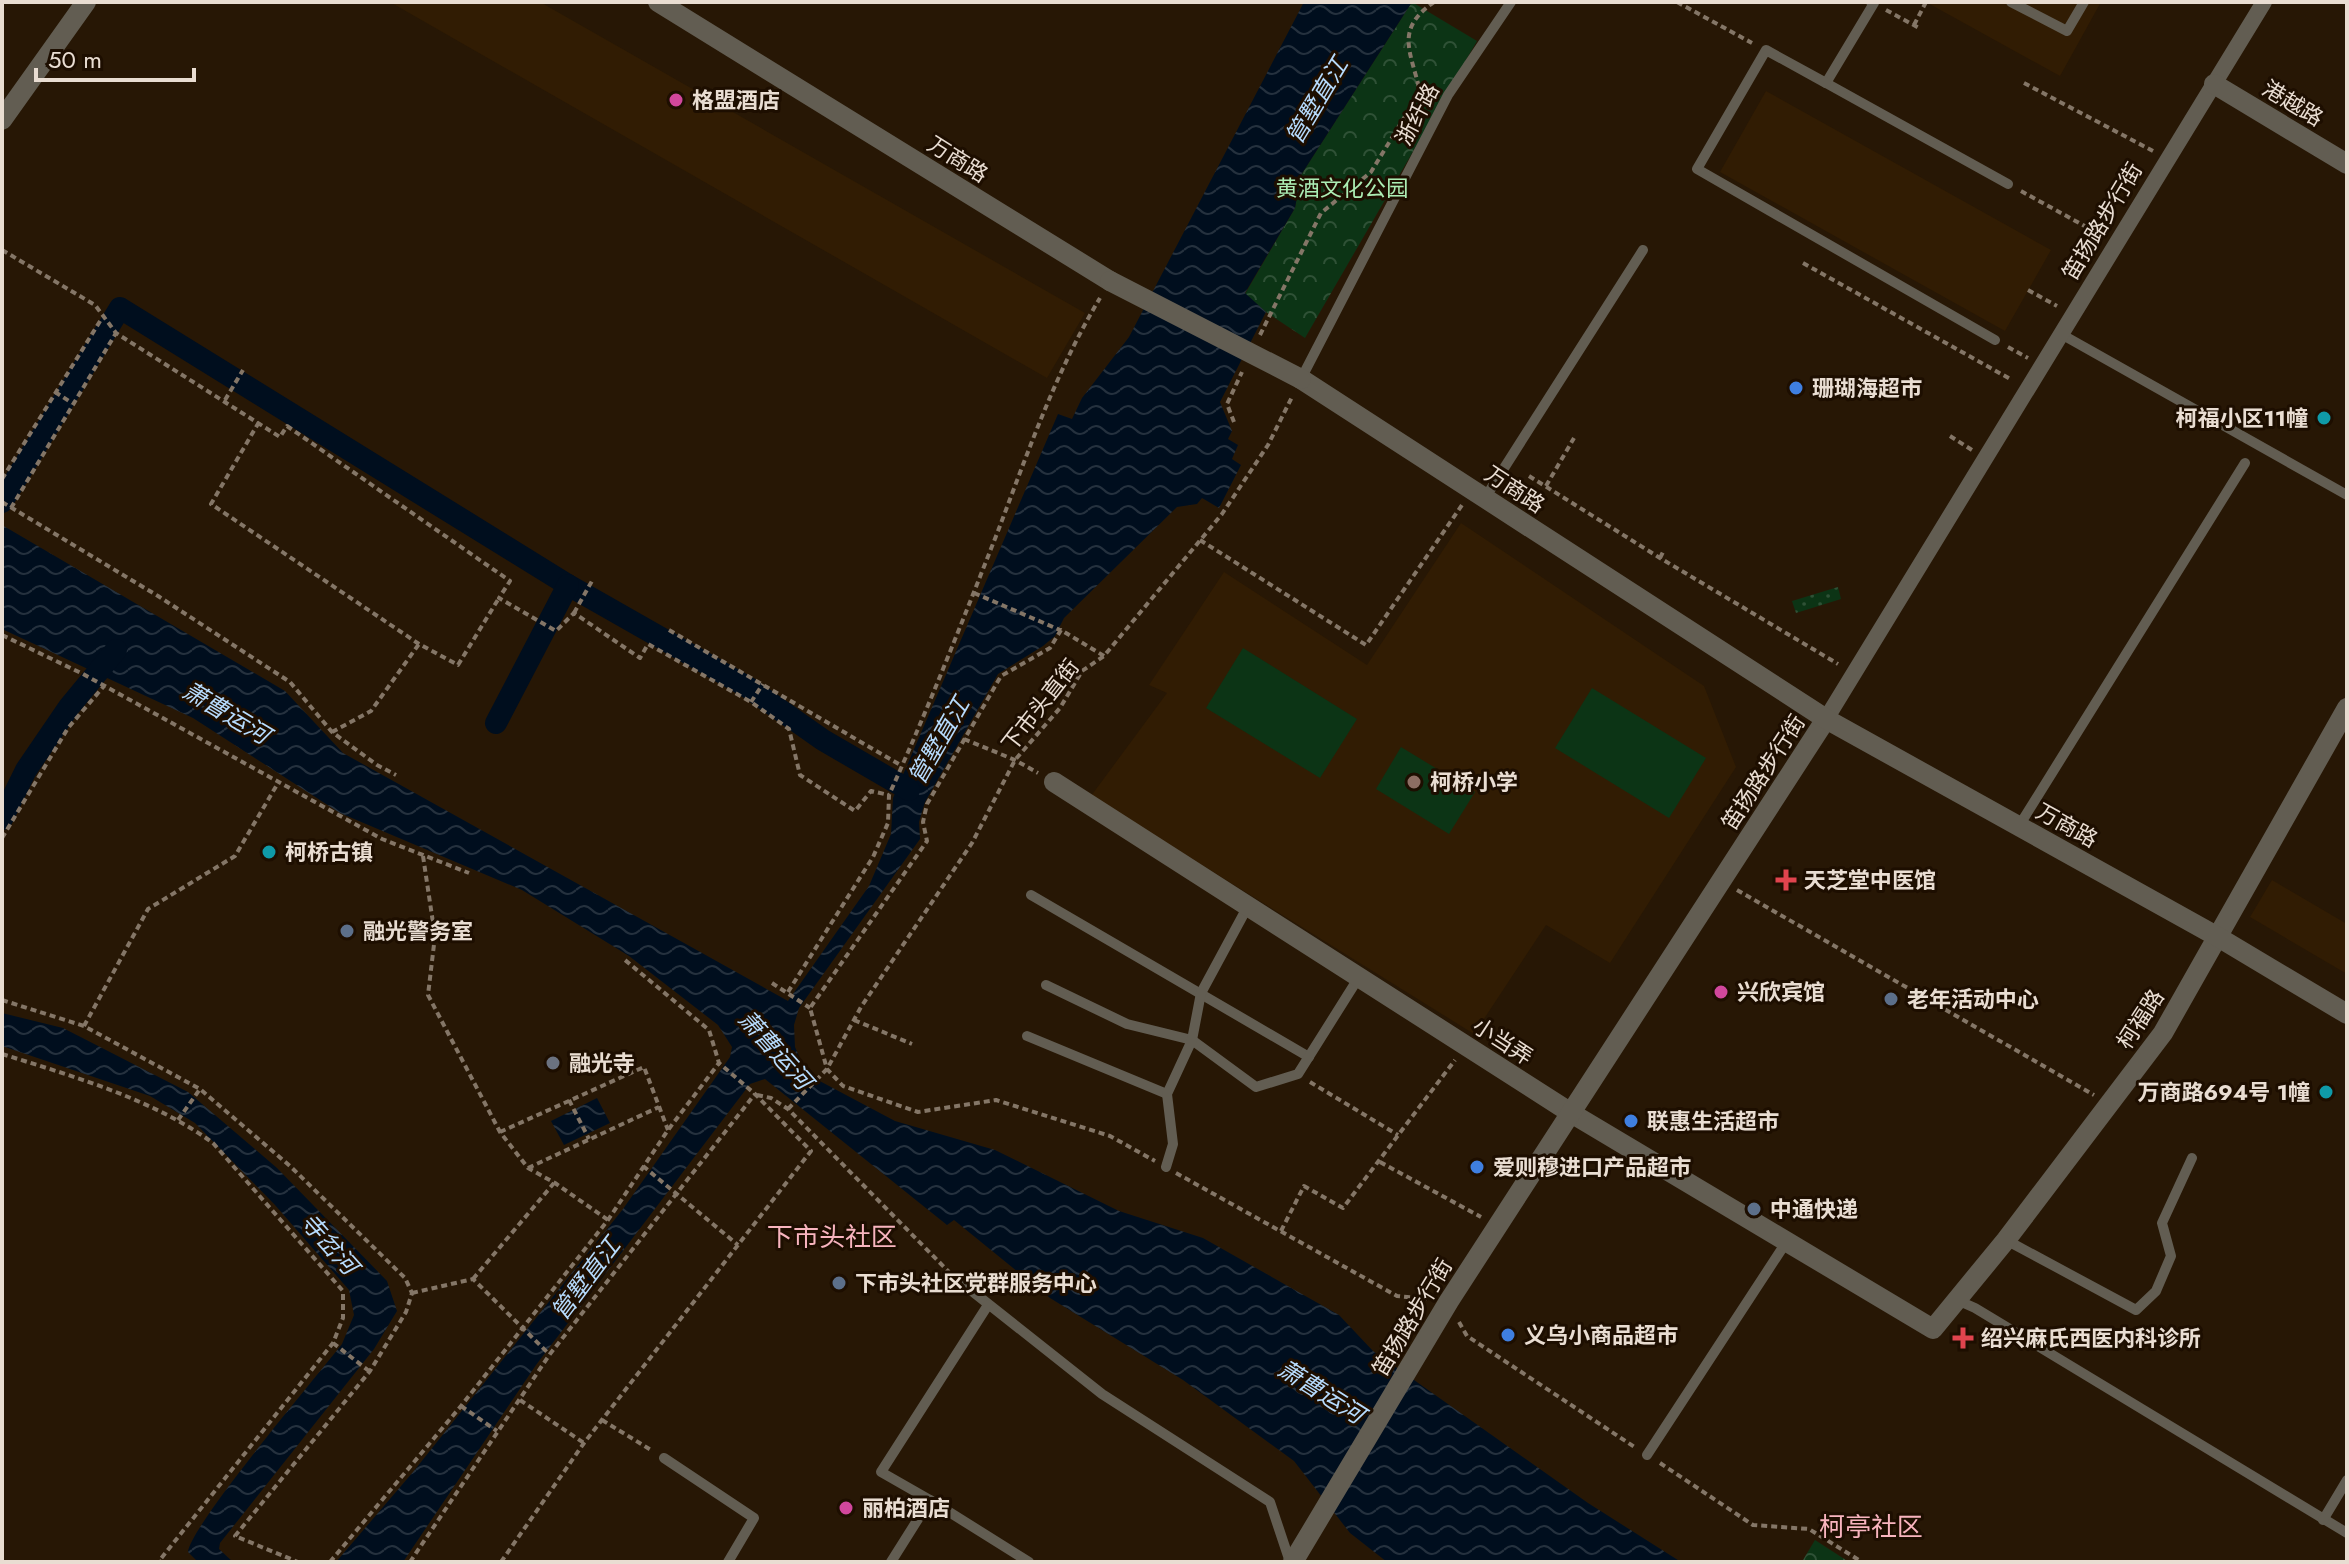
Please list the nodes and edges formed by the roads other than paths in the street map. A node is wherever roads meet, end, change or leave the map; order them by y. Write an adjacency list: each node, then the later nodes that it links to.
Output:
1 (86, 2): 10 (street)
2 (658, 2): 16 (street, 万商路, bridge)
3 (1511, 2): 16 (lane, 浙纤路)
4 (2011, 2): 5 (lane)
5 (2084, 2)
6 (2264, 2): 9 (street, 笛扬路步行街)
7 (1872, 3): 8 (lane)
8 (1826, 83): 12 (lane); 15 (lane)
9 (2214, 84): 11 (street, 港越路); 14 (street, 笛扬路步行街)
10 (2, 120)
11 (2347, 164)
12 (2008, 184)
13 (1643, 250): 18 (lane)
14 (2061, 334): 19 (lane); 21 (street, 笛扬路步行街)
15 (1995, 340)
16 (1301, 379): 18 (street, 万商路)
17 (2245, 463): 23 (lane)
18 (1478, 494): 21 (street, 万商路)
19 (2347, 495)
20 (2347, 708): 26 (street, 柯福路)
21 (1826, 719): 23 (street, 万商路); 35 (street, 笛扬路步行街)
22 (1054, 782): 25 (street, 小当弄)
23 (2019, 826): 26 (street, 万商路)
24 (1031, 895): 29 (lane)
25 (1248, 906): 27 (street, 小当弄); 29 (lane)
26 (2218, 937): 30 (street, 万商路); 38 (street, 柯福路)
27 (1359, 977): 33 (lane); 35 (street, 小当弄)
28 (1046, 985): 32 (lane)
29 (1201, 993): 32 (lane); 33 (lane)
30 (2347, 1014)
31 (1027, 1036): 34 (lane)
32 (1192, 1040): 33 (lane); 34 (lane)
33 (1309, 1057)
34 (1167, 1094): 37 (lane)
35 (1571, 1113): 39 (street, 小当弄); 53 (street, 笛扬路步行街)
36 (2192, 1158): 38 (lane)
37 (1166, 1167)
38 (2006, 1240): 41 (street, 柯福路)
39 (1787, 1241): 43 (street, 小当弄); 44 (lane)
40 (958, 1280): 42 (lane)
41 (1957, 1300): 43 (street, 柯福路); 48 (lane)
42 (988, 1305): 47 (lane); 53 (lane)
43 (1933, 1329)
44 (1647, 1455)
45 (664, 1458): 50 (lane)
46 (2347, 1480): 48 (lane)
47 (930, 1500): 51 (lane); 52 (lane)
48 (2323, 1520): 49 (lane)
49 (2347, 1533)
50 (728, 1562)
51 (891, 1562)
52 (1029, 1562)
53 (1292, 1562)

